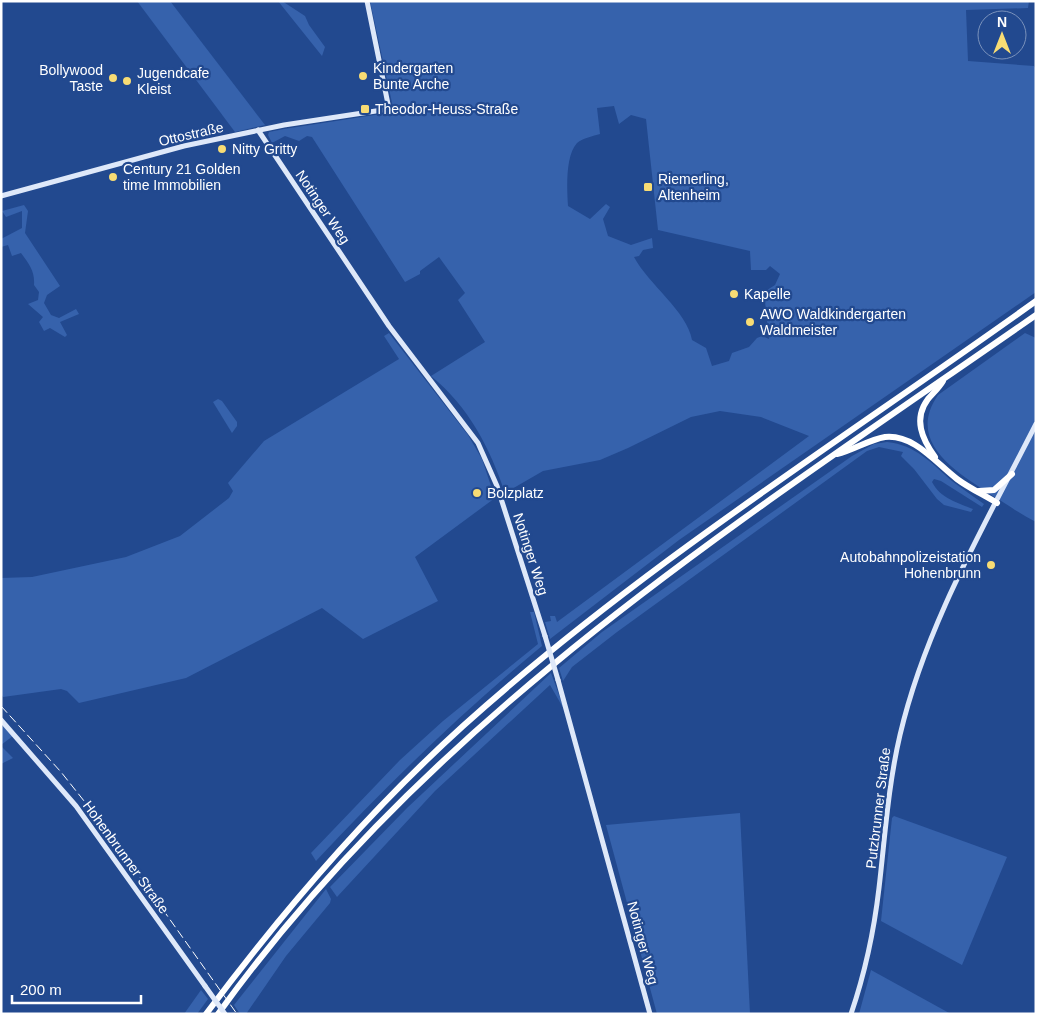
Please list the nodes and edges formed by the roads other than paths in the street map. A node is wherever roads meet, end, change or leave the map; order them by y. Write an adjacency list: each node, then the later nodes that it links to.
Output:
1 (367, 1): 2 (street, Ottostraße)
2 (258, 130): 3 (street, Ottostraße); 17 (street, Notinger Weg, bridge)
3 (1, 196)
4 (1036, 301): 14 (highway)
5 (1036, 314): 6 (highway)
6 (945, 378): 8 (highway); 9 (highway)
7 (1036, 424): 10 (street, Putzbrunner Straße)
8 (831, 456): 9 (highway); 15 (highway)
9 (940, 464): 11 (highway)
10 (1012, 474): 11 (highway); 12 (street, Putzbrunner Straße)
11 (978, 491): 12 (highway)
12 (997, 503): 18 (street, Putzbrunner Straße)
13 (1, 720): 16 (street, Hohenbrunner Straße, bridge)
14 (206, 1014)
15 (218, 1014)
16 (224, 1014)
17 (650, 1014)
18 (851, 1014)

